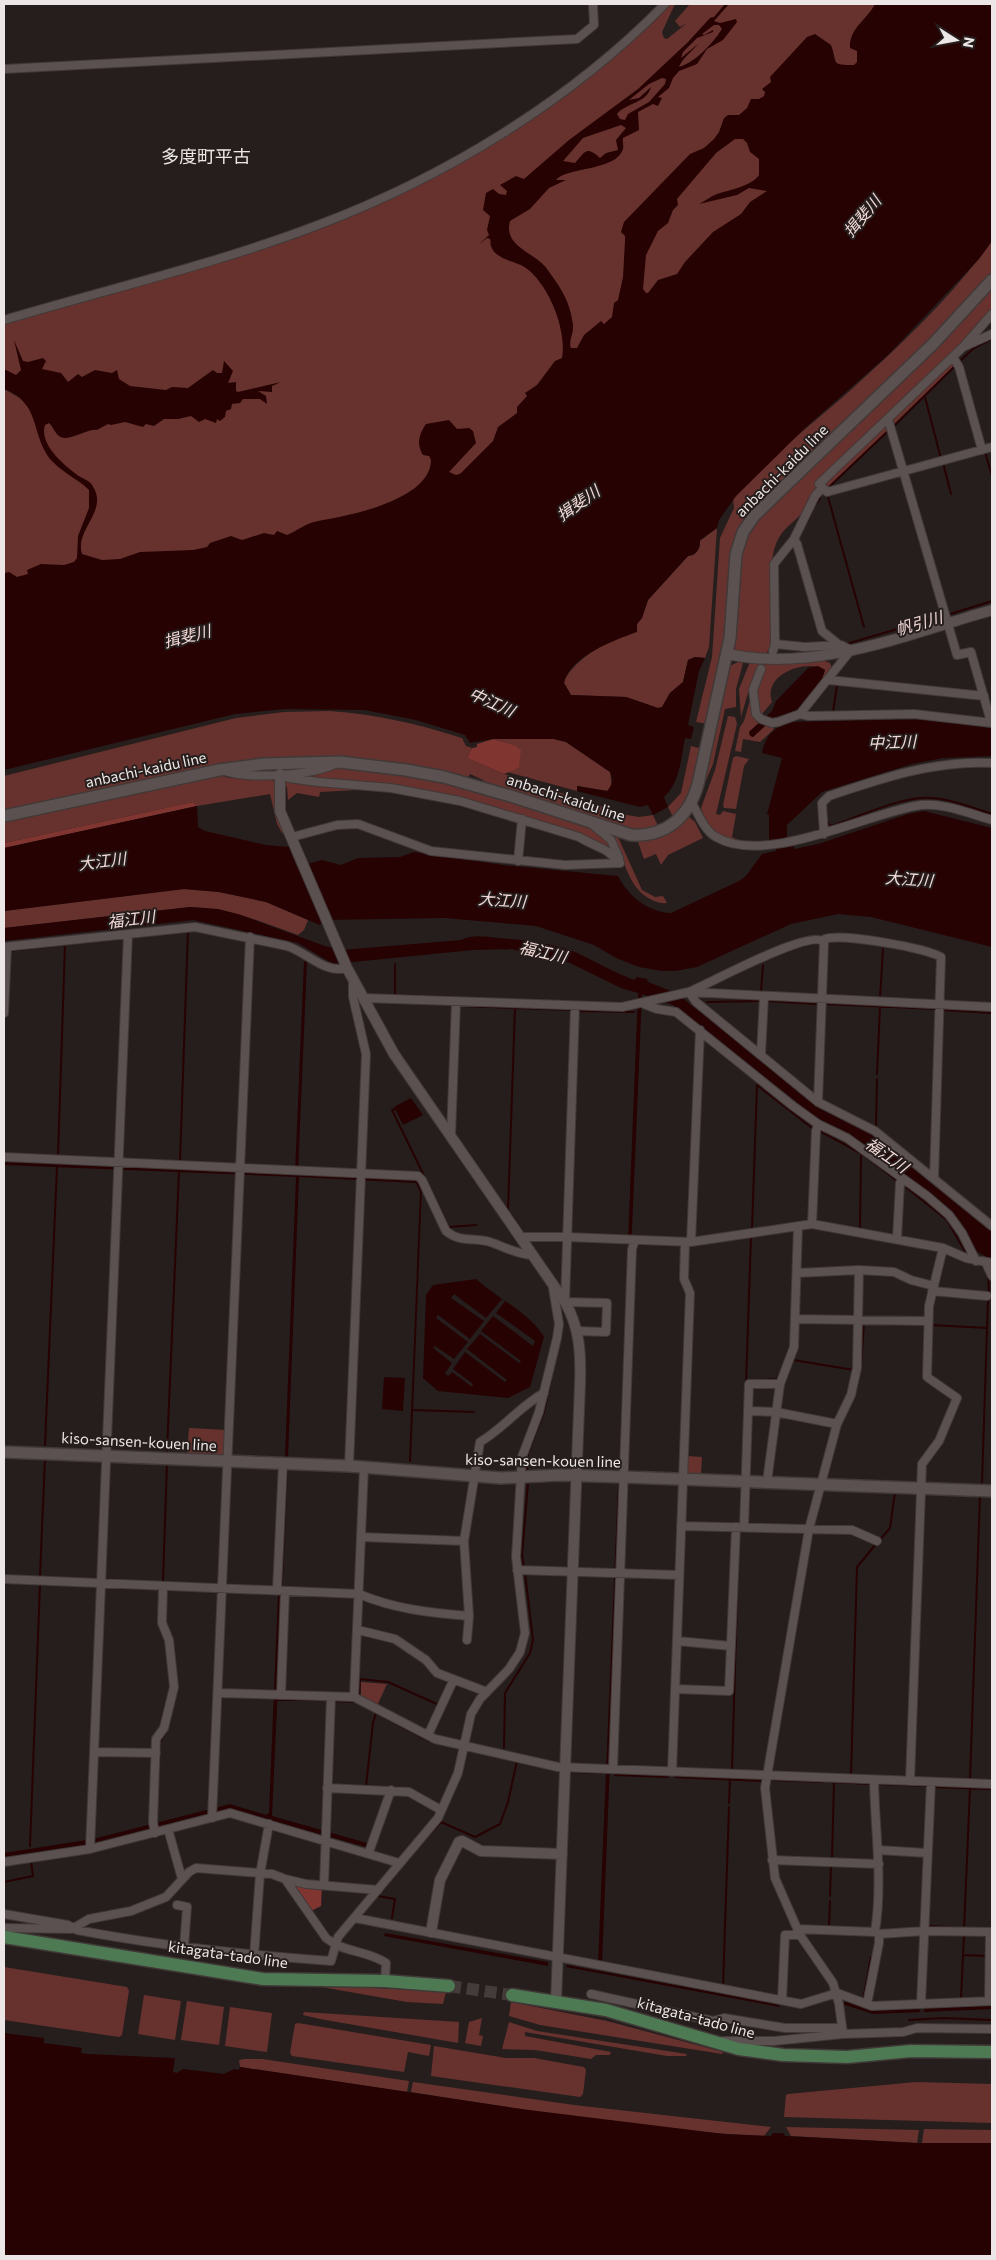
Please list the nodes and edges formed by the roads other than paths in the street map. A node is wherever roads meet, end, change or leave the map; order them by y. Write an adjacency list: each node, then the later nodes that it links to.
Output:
1 (593, 4): 3 (street)
2 (665, 4): 6 (street)
3 (4, 68)
4 (992, 280): 20 (main road, anbachi-kaidu line)
5 (992, 314): 8 (street)
6 (4, 320)
7 (992, 334): 8 (street)
8 (963, 347): 9 (street)
9 (953, 357): 10 (street); 12 (street)
10 (888, 419): 13 (street); 14 (street)
11 (992, 447): 12 (street)
12 (982, 450): 13 (street)
13 (904, 471): 14 (street); 17 (street)
14 (822, 488): 15 (street)
15 (794, 539): 18 (street); 18 (street)
16 (992, 610): 17 (street)
17 (946, 621): 19 (street); 23 (street)
18 (838, 644): 19 (street)
19 (851, 650): 20 (street); 22 (street)
20 (727, 654): 30 (main road, anbachi-kaidu line)
21 (761, 669): 24 (street)
22 (829, 680): 23 (street); 24 (street)
23 (984, 696): 25 (street)
24 (800, 714): 25 (street)
25 (992, 722)
26 (340, 762): 28 (main road, anbachi-kaidu line); 29 (street); 34 (main road, anbachi-kaidu line)
27 (992, 763): 35 (street)
28 (219, 770): 29 (street); 31 (main road, anbachi-kaidu line)
29 (280, 774): 32 (street); 36 (street)
30 (692, 803): 34 (main road, anbachi-kaidu line); 35 (street)
31 (4, 816)
32 (522, 819): 37 (street); 38 (street)
33 (992, 820): 35 (street)
34 (586, 821): 38 (street)
35 (824, 834)
36 (292, 837): 37 (street); 43 (street)
37 (518, 861): 38 (street)
38 (620, 863)
39 (128, 934): 40 (street); 42 (street); 61 (street)
40 (250, 937): 43 (street); 62 (street)
41 (824, 942): 45 (street); 48 (street); 51 (street)
42 (5, 947): 54 (street)
43 (347, 968): 44 (street)
44 (353, 979): 46 (street); 63 (street)
45 (686, 993): 47 (street); 50 (street); 56 (street)
46 (364, 998): 49 (street); 59 (street)
47 (764, 1000): 48 (street); 56 (street)
48 (821, 1000): 51 (street); 57 (street)
49 (456, 1002): 52 (street); 59 (street)
50 (641, 1004): 52 (street); 55 (street)
51 (940, 1004): 53 (street); 64 (street)
52 (575, 1006): 69 (street)
53 (992, 1006)
54 (4, 1013)
55 (700, 1030): 58 (street); 73 (street)
56 (761, 1054): 57 (street)
57 (818, 1102): 64 (street)
58 (818, 1124): 65 (street); 66 (street)
59 (451, 1136): 70 (street)
60 (4, 1157): 61 (street)
61 (119, 1166): 62 (street); 95 (street)
62 (240, 1171): 63 (street); 96 (street)
63 (362, 1176): 75 (street); 98 (street)
64 (934, 1178): 68 (street)
65 (903, 1179): 72 (street); 76 (street)
66 (812, 1224): 67 (street); 72 (street)
67 (798, 1226): 73 (street); 79 (street)
68 (992, 1226)
69 (567, 1236): 70 (street); 71 (street); 84 (street)
70 (520, 1237): 75 (street)
71 (632, 1239): 73 (street); 102 (street)
72 (898, 1239): 74 (street)
73 (688, 1242): 104 (street)
74 (942, 1248): 76 (street); 82 (street)
75 (532, 1254): 81 (street)
76 (976, 1261): 77 (street)
77 (989, 1263): 80 (street)
78 (860, 1270): 79 (street); 82 (street); 86 (street)
79 (797, 1272): 85 (street)
80 (992, 1276)
81 (553, 1288): 84 (street); 90 (street)
82 (933, 1288): 83 (street); 87 (street)
83 (987, 1296)
84 (564, 1302): 88 (street); 88 (street)
85 (795, 1319): 86 (street); 89 (street)
86 (859, 1321): 87 (street); 93 (street)
87 (927, 1321): 108 (street)
88 (577, 1331): 100 (street)
89 (780, 1384): 91 (street); 92 (street)
90 (544, 1393): 101 (street); 103 (street)
91 (748, 1411): 92 (street); 105 (street)
92 (776, 1412): 93 (street); 106 (street)
93 (837, 1424): 107 (street)
94 (4, 1452): 95 (main road, kiso-sansen-kouen line)
95 (107, 1455): 96 (main road, kiso-sansen-kouen line); 121 (street)
96 (228, 1461): 97 (main road, kiso-sansen-kouen line); 123 (street)
97 (283, 1463): 98 (main road, kiso-sansen-kouen line); 124 (street)
98 (349, 1466): 99 (main road, kiso-sansen-kouen line)
99 (364, 1467): 101 (main road, kiso-sansen-kouen line); 113 (street)
100 (576, 1476): 102 (main road, kiso-sansen-kouen line); 103 (main road, kiso-sansen-kouen line); 117 (street)
101 (475, 1477): 103 (main road, kiso-sansen-kouen line); 114 (street)
102 (624, 1477): 104 (main road, kiso-sansen-kouen line); 118 (street)
103 (520, 1478): 116 (street)
104 (682, 1479): 105 (main road, kiso-sansen-kouen line); 110 (street)
105 (746, 1481): 106 (main road, kiso-sansen-kouen line); 111 (street)
106 (767, 1482): 107 (main road, kiso-sansen-kouen line)
107 (820, 1484): 108 (main road, kiso-sansen-kouen line); 112 (street)
108 (922, 1488): 109 (main road, kiso-sansen-kouen line); 147 (street)
109 (992, 1491)
110 (681, 1526): 111 (street); 119 (street)
111 (740, 1527): 112 (street); 130 (street)
112 (809, 1529): 115 (street); 145 (street)
113 (361, 1537): 114 (street); 125 (street)
114 (464, 1541): 126 (street)
115 (877, 1541)
116 (517, 1570): 117 (street); 133 (street)
117 (572, 1572): 118 (street); 142 (street)
118 (617, 1573): 119 (street); 143 (street)
119 (680, 1575): 129 (street)
120 (4, 1579): 121 (street)
121 (102, 1583): 122 (street); 140 (street)
122 (163, 1586): 123 (street); 141 (street)
123 (222, 1588): 124 (street); 134 (street)
124 (281, 1591): 125 (street); 135 (street)
125 (359, 1594): 126 (street); 127 (street)
126 (468, 1616): 128 (street)
127 (358, 1630): 131 (street); 137 (street)
128 (467, 1640)
129 (677, 1641): 130 (street); 132 (street)
130 (731, 1646): 132 (street)
131 (454, 1681): 133 (street); 138 (street)
132 (675, 1689): 144 (street)
133 (487, 1692): 139 (street)
134 (218, 1693): 135 (street); 153 (street)
135 (277, 1695): 136 (street)
136 (331, 1697): 137 (street); 150 (street)
137 (354, 1697): 138 (street)
138 (428, 1736): 139 (street)
139 (463, 1745): 142 (street); 152 (street)
140 (94, 1752): 141 (street); 158 (street)
141 (156, 1753): 155 (street)
142 (565, 1767): 143 (street); 162 (street)
143 (609, 1769): 144 (street)
144 (672, 1772): 145 (street)
145 (766, 1776): 146 (street); 163 (street)
146 (874, 1780): 147 (street); 159 (street)
147 (910, 1781): 148 (street)
148 (931, 1782): 149 (street); 161 (street)
149 (992, 1784)
150 (327, 1788): 151 (street); 157 (street)
151 (391, 1790): 152 (street); 160 (street)
152 (442, 1810): 165 (street)
153 (212, 1813): 154 (street); 156 (street)
154 (269, 1824): 157 (street); 167 (street)
155 (154, 1829): 156 (street); 158 (street)
156 (168, 1829): 168 (street)
157 (325, 1836): 160 (street); 170 (street)
158 (90, 1845): 164 (street)
159 (878, 1850): 161 (street); 166 (street)
160 (369, 1852): 165 (street)
161 (927, 1853): 177 (street)
162 (562, 1854): 178 (street); 186 (street)
163 (772, 1860): 166 (street); 179 (street)
164 (4, 1862)
165 (399, 1863): 171 (street)
166 (879, 1864): 181 (street)
167 (260, 1874): 168 (street); 169 (street); 185 (street)
168 (182, 1879): 176 (street)
169 (285, 1879): 170 (street); 183 (street)
170 (324, 1884): 171 (street)
171 (378, 1890): 174 (street)
172 (177, 1905): 184 (street)
173 (4, 1914): 176 (street)
174 (355, 1918): 178 (street); 183 (street)
175 (4, 1928): 176 (street)
176 (72, 1929): 184 (street)
177 (925, 1931): 180 (street); 181 (street); 196 (street)
178 (431, 1932): 186 (street)
179 (798, 1932): 181 (street); 189 (street); 192 (street)
180 (991, 1932): 193 (street)
181 (877, 1933): 195 (street)
182 (4, 1937): 187 (main road, kitagata-tado line)
183 (334, 1945): 185 (street); 187 (street)
184 (184, 1947): 185 (street)
185 (254, 1956)
186 (557, 1958): 192 (street); 194 (street)
187 (384, 1981): 188 (main road, kitagata-tado line)
188 (449, 1986)
189 (837, 1993): 192 (street); 195 (street); 198 (street)
190 (591, 1994): 198 (street)
191 (512, 1995): 194 (main road, kitagata-tado line)
192 (782, 2000)
193 (991, 2001): 196 (street)
194 (556, 2002): 199 (main road, kitagata-tado line)
195 (867, 2004): 196 (street)
196 (921, 2004)
197 (992, 2029): 198 (street)
198 (842, 2031): 199 (street)
199 (714, 2042): 200 (main road, kitagata-tado line)
200 (992, 2052)

